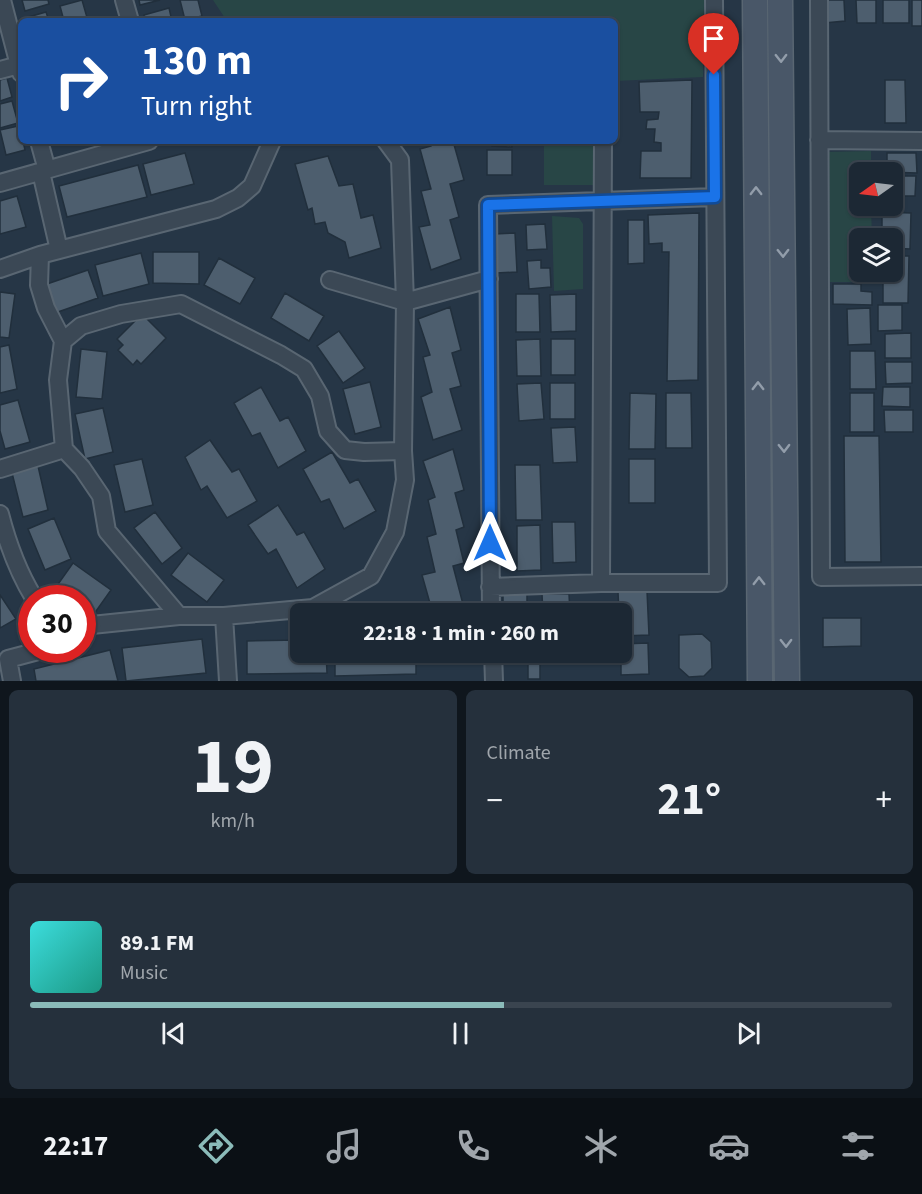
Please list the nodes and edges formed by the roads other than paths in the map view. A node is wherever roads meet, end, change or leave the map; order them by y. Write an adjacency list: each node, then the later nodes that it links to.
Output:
1 (2, 0): 8 (street)
2 (124, 0): 7 (street)
3 (714, 0): 20 (street)
4 (755, 0): 46 (street, one-way to 4)
5 (780, 0): 47 (street, one-way to 47)
6 (819, 0): 11 (street)
7 (129, 18)
8 (18, 61)
9 (18, 69): 10 (street)
10 (0, 70)
11 (819, 140): 12 (street); 33 (street)
12 (922, 141)
13 (40, 144): 18 (street)
14 (138, 144): 18 (street)
15 (271, 144): 22 (street)
16 (388, 144): 27 (street)
17 (603, 144): 21 (street)
18 (44, 171): 19 (street); 22 (street)
19 (0, 183)
20 (715, 197): 21 (street); 34 (street)
21 (604, 201): 25 (street); 34 (street)
22 (59, 250): 23 (street)
23 (40, 255): 24 (street); 28 (street)
24 (0, 269)
25 (489, 279): 27 (street); 36 (street)
26 (330, 280): 27 (street)
27 (405, 302): 30 (street)
28 (63, 341): 29 (street); 30 (street)
29 (64, 449): 31 (street); 38 (street)
30 (403, 451): 39 (street)
31 (0, 469)
32 (0, 514): 35 (street)
33 (922, 576)
34 (601, 583): 36 (street)
35 (26, 585)
36 (490, 587): 37 (street)
37 (491, 603)
38 (179, 616): 39 (street); 40 (street)
39 (224, 616): 44 (street)
40 (96, 625)
41 (18, 656): 43 (street)
42 (493, 663): 45 (street)
43 (12, 681)
44 (228, 681)
45 (494, 681)
46 (760, 681)
47 (787, 681)

